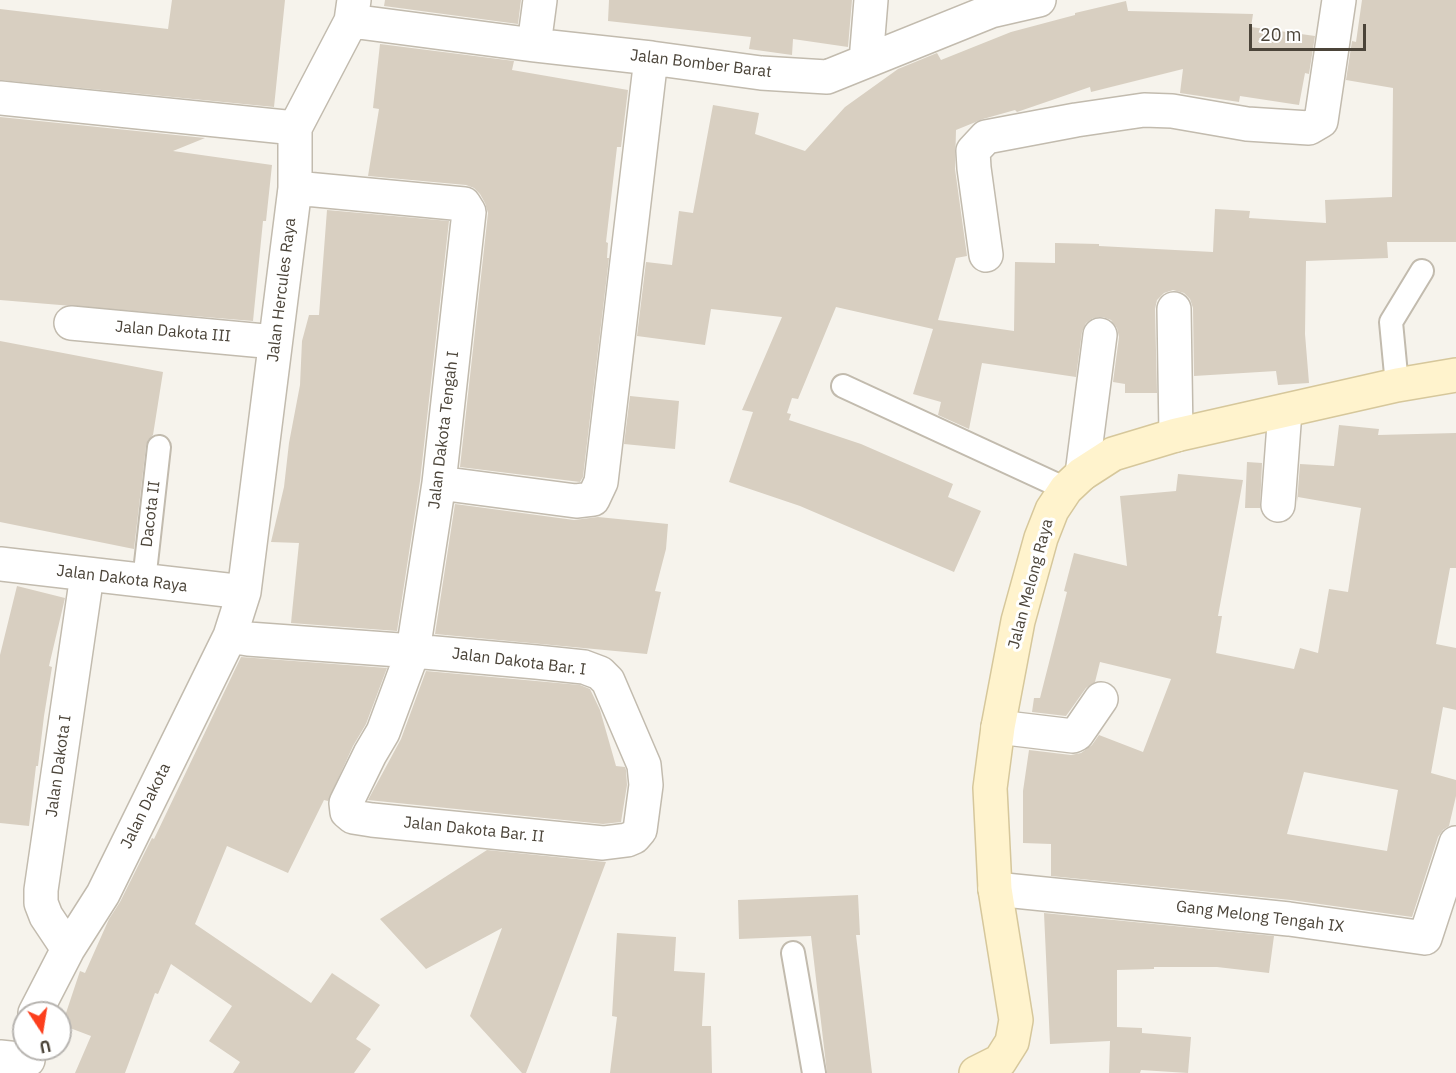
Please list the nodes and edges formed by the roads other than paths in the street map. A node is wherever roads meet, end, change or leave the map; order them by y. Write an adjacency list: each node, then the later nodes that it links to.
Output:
1 (540, 0): 7 (street)
2 (871, 0): 9 (street)
3 (1039, 0): 5 (street, Jalan Bomber Barat)
4 (1336, 0): 13 (street)
5 (991, 5): 9 (street, Jalan Bomber Barat)
6 (353, 10): 7 (street, Jalan Bomber Barat); 11 (street, Jalan Hercules Raya)
7 (534, 45): 8 (street, Jalan Bomber Barat)
8 (651, 57): 9 (street, Jalan Bomber Barat); 26 (street)
9 (866, 61)
10 (0, 98): 11 (street)
11 (295, 128): 12 (street, Jalan Hercules Raya)
12 (295, 188): 18 (street, Jalan Hercules Raya); 26 (street, Jalan Dakota Tengah I)
13 (986, 255)
14 (1422, 271): 20 (lane)
15 (1174, 309): 23 (street)
16 (71, 323): 18 (street, Jalan Dakota III)
17 (1100, 335): 25 (street)
18 (275, 342): 31 (street, Jalan Hercules Raya)
19 (1456, 375): 20 (main road, Jalan Melong Raya)
20 (1397, 385): 22 (main road, Jalan Melong Raya)
21 (843, 386): 25 (lane)
22 (1285, 411): 23 (main road, Jalan Melong Raya); 27 (street)
23 (1176, 435): 25 (main road, Jalan Melong Raya)
24 (159, 447): 30 (lane, Dacota II)
25 (1074, 482): 35 (main road, Jalan Melong Raya)
26 (439, 483): 33 (street, Jalan Dakota Tengah I)
27 (1278, 505)
28 (0, 564): 29 (street, Jalan Dakota Raya)
29 (87, 575): 30 (street, Jalan Dakota Raya); 40 (street, Jalan Dakota I)
30 (144, 581): 31 (street, Jalan Dakota Raya)
31 (244, 592): 32 (street, Jalan Dakota)
32 (230, 636): 33 (street, Jalan Dakota Bar. I); 40 (street, Jalan Dakota)
33 (413, 651): 36 (street, Jalan Dakota Tengah I); 37 (street, Jalan Dakota Bar. I)
34 (1101, 699): 35 (street)
35 (998, 727): 39 (main road, Jalan Melong Raya)
36 (347, 813): 37 (street, Jalan Dakota Bar. II)
37 (603, 843)
38 (1456, 843): 39 (street, Gang Melong Tengah IX)
39 (995, 889): 43 (main road, Jalan Melong Raya)
40 (68, 949): 42 (street, Jalan Dakota)
41 (793, 953): 44 (lane)
42 (40, 1001)
43 (992, 1069)
44 (814, 1073)

